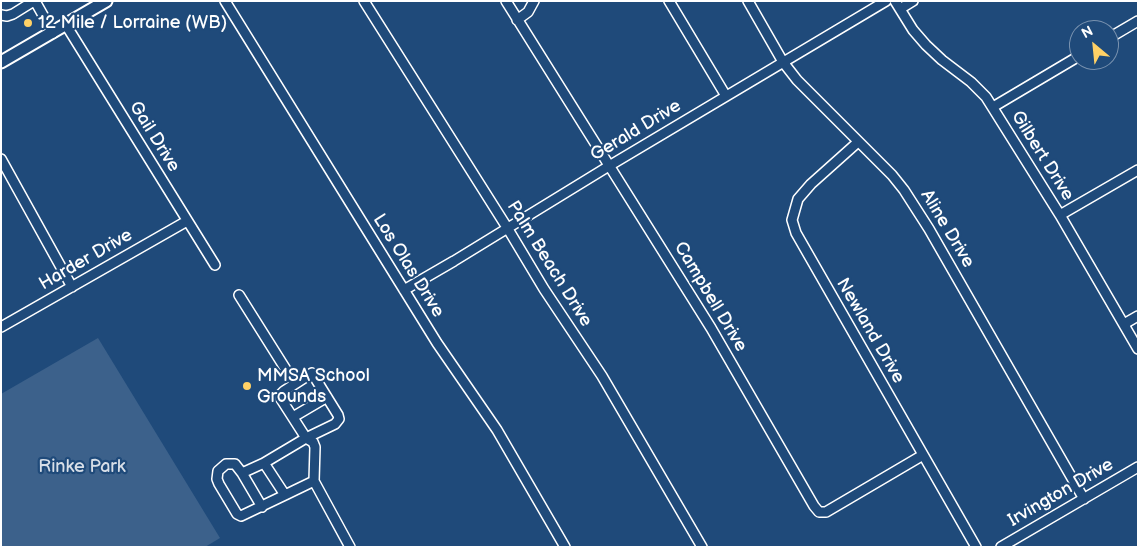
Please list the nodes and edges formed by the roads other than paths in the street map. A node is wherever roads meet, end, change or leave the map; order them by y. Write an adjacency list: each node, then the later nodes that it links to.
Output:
1 (35, 1): 12 (street); 17 (street)
2 (106, 1): 15 (main road)
3 (225, 1): 32 (street, Los Olas Drive)
4 (364, 1): 29 (street, Palm Beach Drive)
5 (506, 1): 13 (street, Campbell Drive)
6 (534, 1): 13 (street)
7 (669, 1): 21 (street)
8 (748, 1): 19 (street, Aline Drive)
9 (886, 1): 19 (street, Gerald Drive)
10 (913, 1): 11 (street)
11 (898, 5): 22 (street, Gilbert Drive)
12 (1, 15)
13 (517, 20): 25 (street, Campbell Drive)
14 (1138, 21): 16 (street)
15 (66, 25): 17 (main road); 28 (street, Gail Drive)
16 (1119, 32)
17 (53, 33): 18 (main road)
18 (1, 62)
19 (783, 62): 21 (street, Gerald Drive); 23 (street, Aline Drive)
20 (1069, 62): 22 (street)
21 (726, 96): 25 (street, Gerald Drive)
22 (993, 107): 27 (street, Gilbert Drive)
23 (858, 142): 42 (street, Newland Drive); 48 (street, Aline Drive)
24 (1, 159): 31 (street)
25 (609, 166): 29 (street, Gerald Drive); 42 (street, Campbell Drive)
26 (1138, 170): 27 (street)
27 (1060, 215): 35 (street, Gilbert Drive)
28 (187, 221): 30 (street, Gail Drive); 31 (street, Harder Drive)
29 (508, 229): 32 (street, Gerald Drive); 52 (street, Palm Beach Drive)
30 (215, 265)
31 (72, 287): 36 (street, Harder Drive)
32 (404, 290): 51 (street, Los Olas Drive)
33 (239, 295): 38 (street)
34 (1138, 316): 35 (street)
35 (1124, 324): 37 (street, Gilbert Drive)
36 (1, 327)
37 (1138, 349)
38 (295, 384): 39 (street); 40 (street)
39 (327, 396): 40 (street); 41 (street)
40 (292, 417): 41 (street)
41 (306, 438): 43 (street); 46 (street)
42 (923, 455): 53 (street, Newland Drive)
43 (264, 463): 45 (street); 47 (street)
44 (1138, 466): 48 (street, Irvington Drive)
45 (242, 472): 49 (street); 49 (street)
46 (315, 484): 47 (street); 50 (street)
47 (285, 495): 49 (street)
48 (1084, 499): 54 (street, Irvington Drive)
49 (262, 507)
50 (350, 547)
51 (565, 547)
52 (702, 547)
53 (976, 547)
54 (1001, 547)

